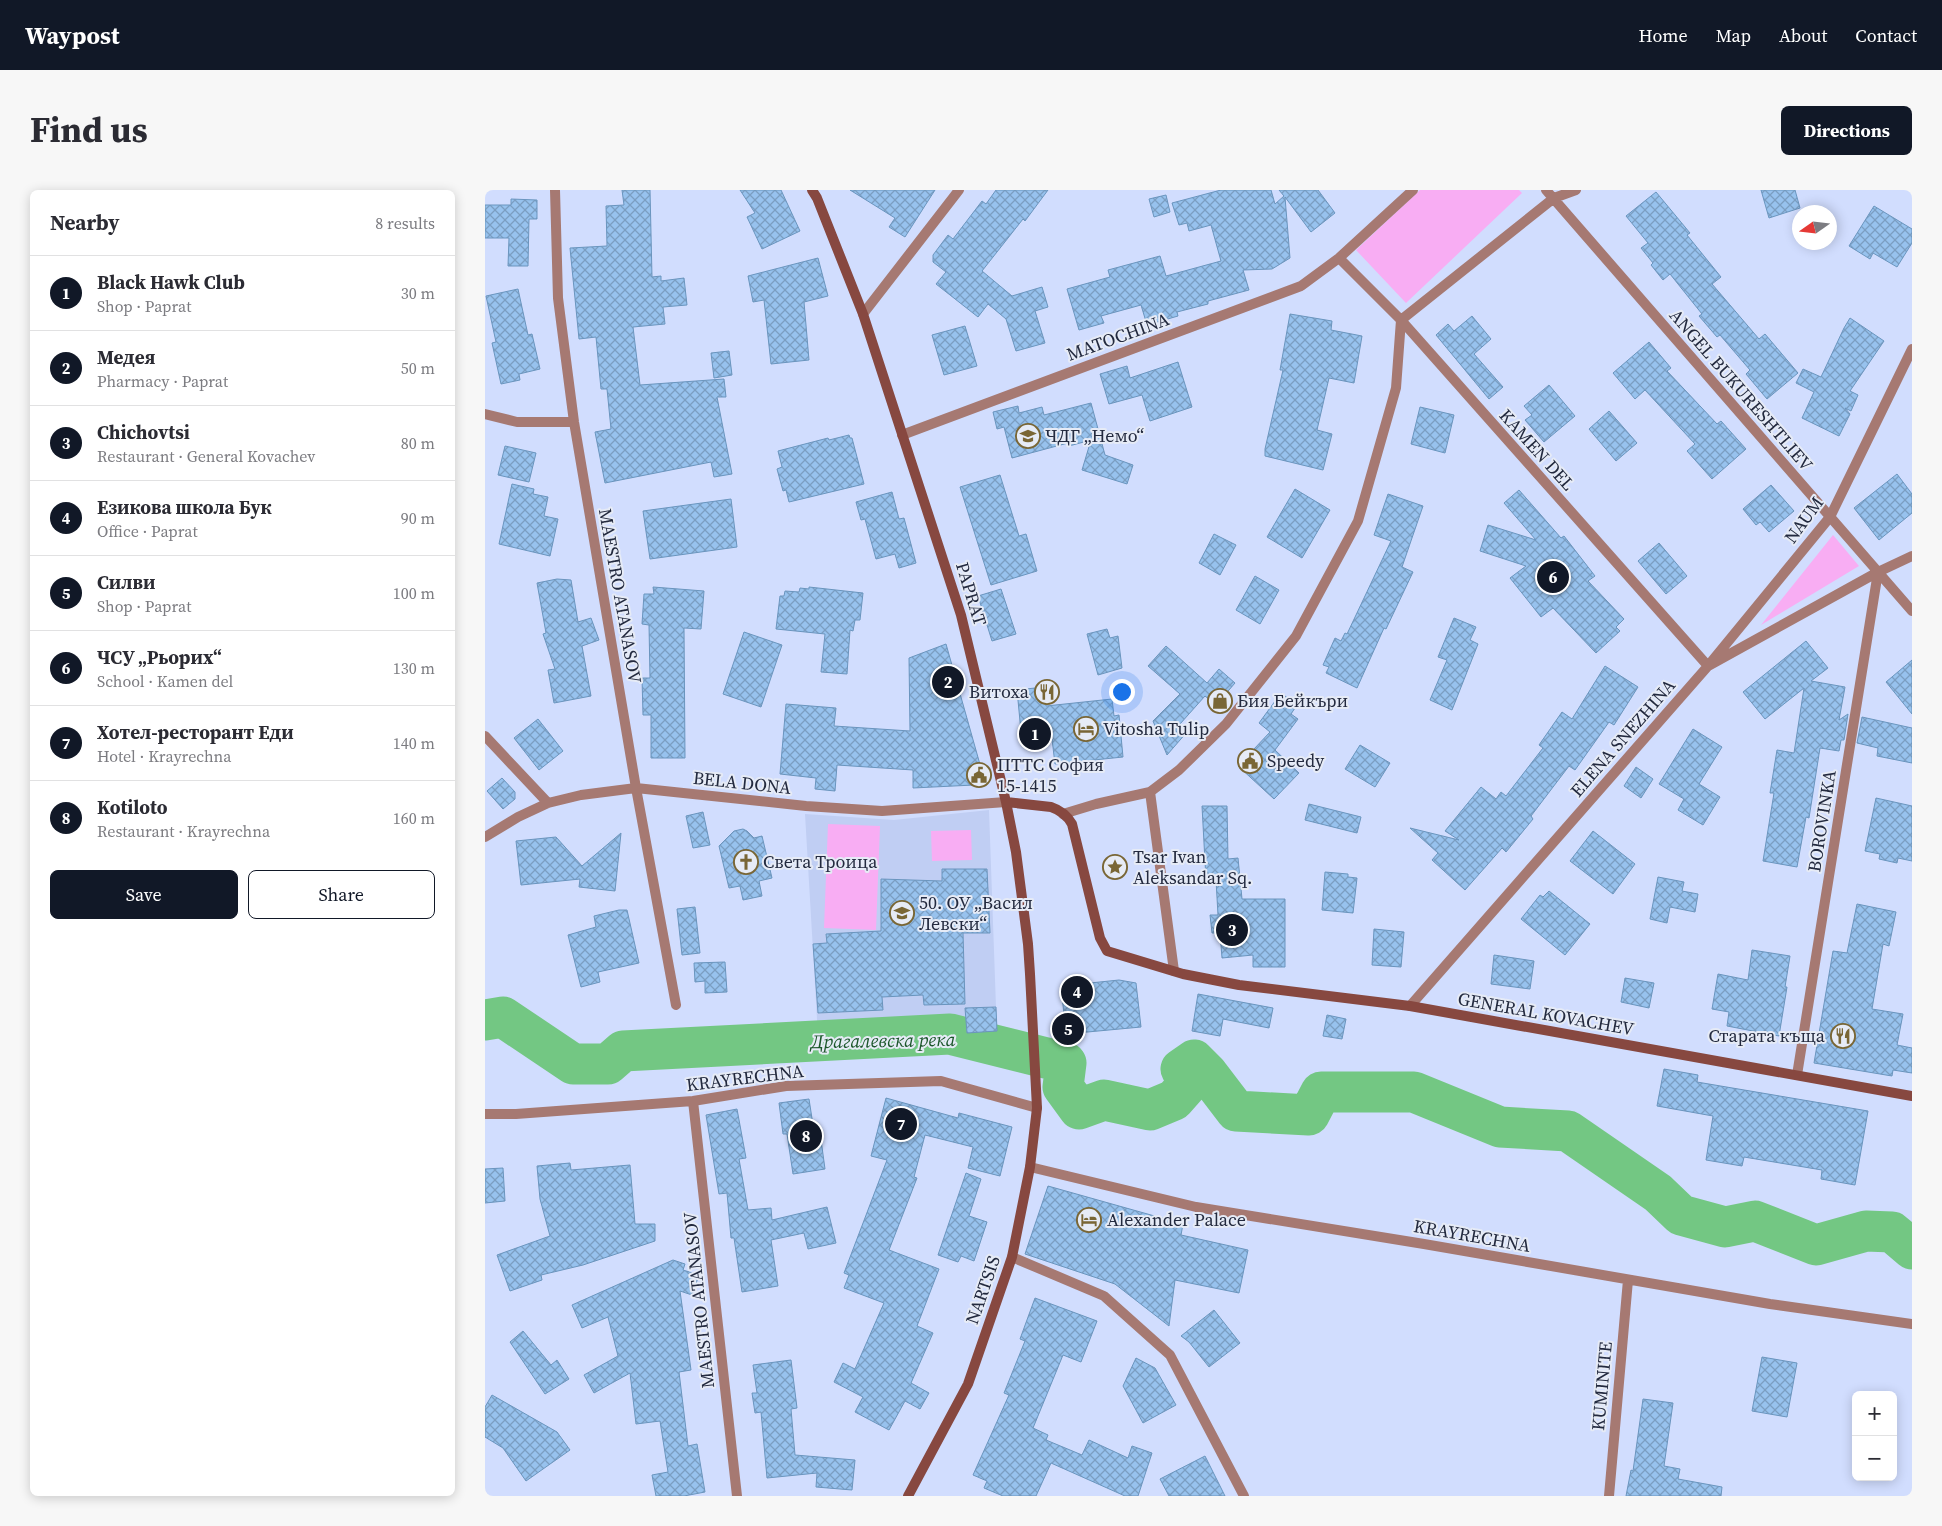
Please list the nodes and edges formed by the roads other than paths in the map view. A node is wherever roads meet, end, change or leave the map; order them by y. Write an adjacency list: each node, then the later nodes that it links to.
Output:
1 (555, 190): 13 (street, MAESTRO ATANASOV)
2 (812, 190): 9 (main road, PAPRAT)
3 (959, 190): 9 (street)
4 (1413, 190): 8 (street, MATOCHINA)
5 (1545, 190): 7 (street, ANGEL BUKURESHTLIEV)
6 (1576, 190): 7 (street)
7 (1554, 198): 10 (street); 15 (street, ANGEL BUKURESHTLIEV)
8 (1339, 258): 10 (street, KAMEN DEL); 14 (street, MATOCHINA)
9 (863, 314): 14 (main road, PAPRAT)
10 (1401, 320): 19 (street, KAMEN DEL); 22 (street)
11 (1912, 349): 15 (street, NAUM)
12 (485, 414): 13 (street)
13 (574, 422): 21 (street, MAESTRO ATANASOV)
14 (902, 435): 23 (main road, PAPRAT)
15 (1830, 517): 17 (street, ANGEL BUKURESHTLIEV); 19 (street, NAUM)
16 (1912, 556): 17 (street, ELENA SNEZHINA)
17 (1878, 572): 18 (street, ANGEL BUKURESHTLIEV); 19 (street, ELENA SNEZHINA); 30 (street, BOROVINKA)
18 (1912, 611)
19 (1708, 666): 29 (street, ELENA SNEZHINA)
20 (485, 736): 24 (street)
21 (636, 788): 23 (street, BELA DONA); 24 (street, BELA DONA); 28 (street, MAESTRO ATANASOV)
22 (1150, 792): 25 (street); 27 (street)
23 (1006, 802): 25 (main road); 31 (main road, PAPRAT)
24 (548, 803): 26 (street, BELA DONA)
25 (1063, 814): 27 (main road, GENERAL KOVACHEV)
26 (485, 837)
27 (1174, 971): 29 (main road, GENERAL KOVACHEV)
28 (677, 1005)
29 (1410, 1006): 30 (main road, GENERAL KOVACHEV)
30 (1797, 1075): 32 (main road, GENERAL KOVACHEV)
31 (1036, 1080): 34 (main road, NARTSIS)
32 (1912, 1096)
33 (693, 1101): 34 (street, KRAYRECHNA); 35 (street, KRAYRECHNA); 40 (street, MAESTRO ATANASOV)
34 (1037, 1108): 36 (main road, NARTSIS)
35 (485, 1114)
36 (1030, 1167): 37 (main road, NARTSIS); 38 (street, KRAYRECHNA)
37 (1012, 1257): 41 (main road, NARTSIS); 42 (street)
38 (1627, 1280): 39 (street, KRAYRECHNA); 43 (street, KUMINITE)
39 (1912, 1324)
40 (737, 1496)
41 (908, 1496)
42 (1244, 1496)
43 (1609, 1496)

